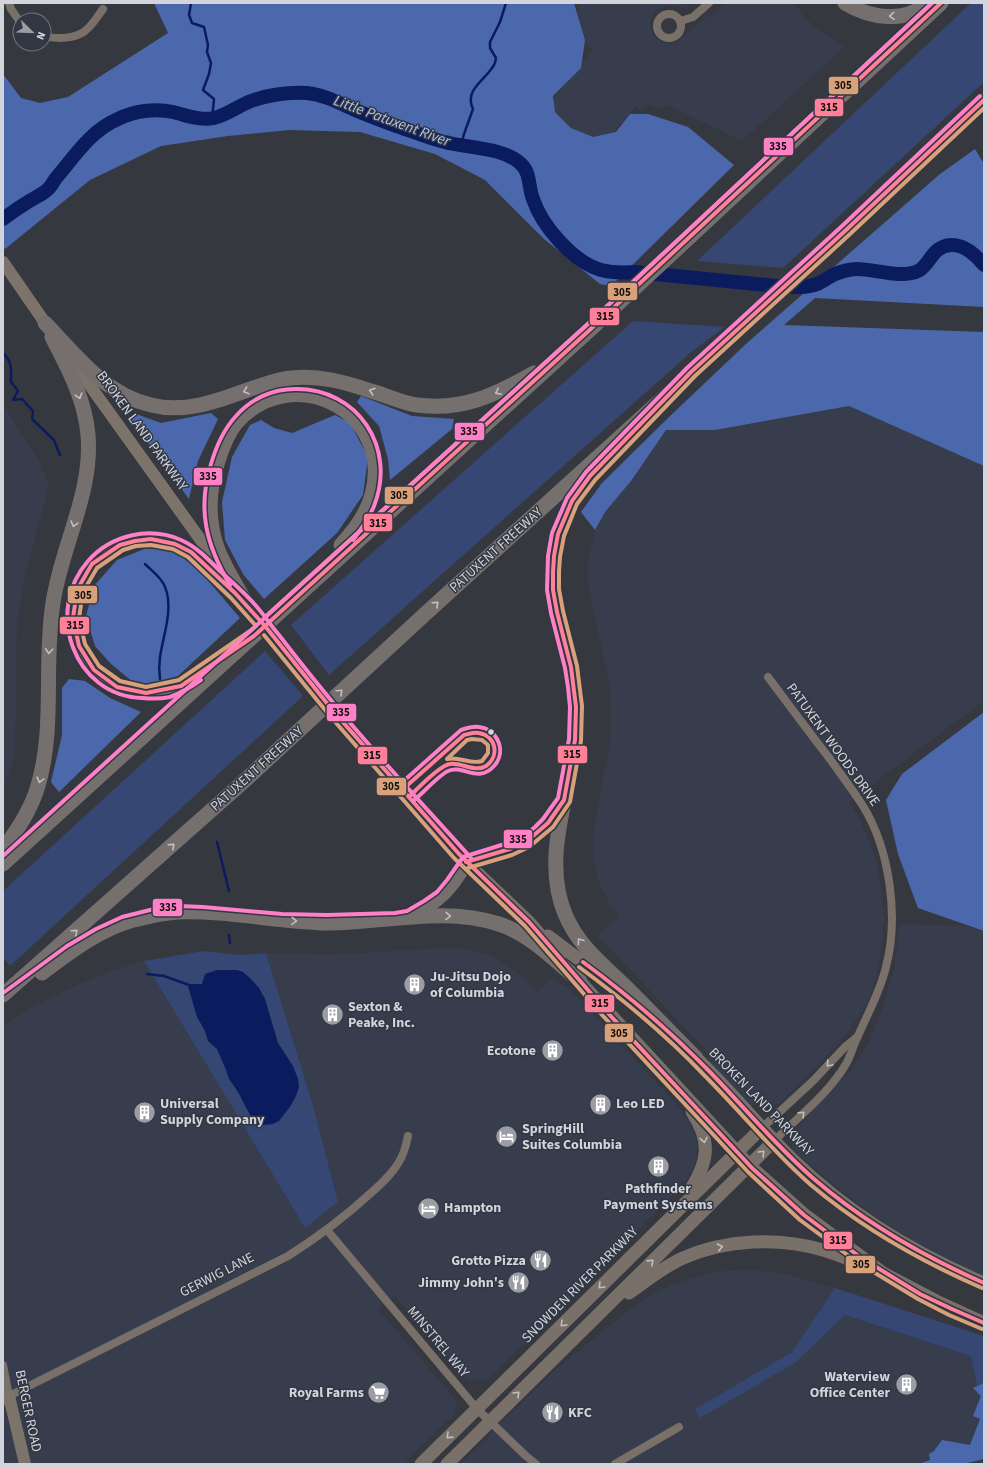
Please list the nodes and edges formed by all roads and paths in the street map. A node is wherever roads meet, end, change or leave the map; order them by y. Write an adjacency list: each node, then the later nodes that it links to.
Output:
1 (708, 3): 6 (street)
2 (845, 3): 3 (highway, one-way to 2)
3 (928, 3)
4 (942, 3): 11 (highway)
5 (103, 9): 7 (street)
6 (681, 21)
7 (52, 37)
8 (984, 100): 12 (highway, PATUXENT FREEWAY)
9 (3, 262): 10 (street, BROKEN LAND PARKWAY)
10 (45, 323): 11 (highway, one-way to 10); 14 (street, BROKEN LAND PARKWAY); 18 (highway, one-way to 18)
11 (577, 341): 13 (highway)
12 (691, 372): 17 (highway); 24 (highway, PATUXENT FREEWAY, one-way to 12)
13 (292, 600): 14 (highway); 15 (highway)
14 (248, 606): 15 (highway); 19 (main road, BROKEN LAND PARKWAY)
15 (254, 636): 20 (highway)
16 (768, 677): 26 (street, PATUXENT WOODS DRIVE)
17 (564, 800): 19 (highway); 27 (highway, one-way to 17)
18 (3, 849)
19 (466, 862): 21 (highway); 22 (main road, BROKEN LAND PARKWAY)
20 (3, 864)
21 (409, 917): 23 (highway, one-way to 23); 25 (highway, one-way to 21)
22 (529, 922): 23 (main road, BROKEN LAND PARKWAY); 27 (main road, BROKEN LAND PARKWAY)
23 (580, 982): 28 (main road, BROKEN LAND PARKWAY)
24 (3, 995)
25 (3, 1000)
26 (857, 1037): 29 (street, PATUXENT WOODS DRIVE, one-way to 29); 31 (street, PATUXENT WOODS DRIVE, one-way to 26)
27 (696, 1058): 29 (main road, BROKEN LAND PARKWAY)
28 (672, 1082): 32 (main road, BROKEN LAND PARKWAY); 34 (main road, one-way to 34)
29 (762, 1128): 31 (main road, BROKEN LAND PARKWAY); 32 (main road, SNOWDEN RIVER PARKWAY)
30 (408, 1136): 35 (street, GERWIG LANE)
31 (774, 1141): 33 (main road, one-way to 31); 37 (main road, BROKEN LAND PARKWAY)
32 (737, 1152): 33 (main road, BROKEN LAND PARKWAY); 34 (main road, SNOWDEN RIVER PARKWAY)
33 (750, 1166): 36 (main road, BROKEN LAND PARKWAY); 38 (main road, one-way to 33)
34 (681, 1207): 42 (main road, SNOWDEN RIVER PARKWAY, one-way to 42)
35 (327, 1230): 41 (street, GERWIG LANE); 42 (street, MINSTREL WAY)
36 (883, 1272): 38 (main road, one-way to 36); 39 (main road, BROKEN LAND PARKWAY)
37 (984, 1284)
38 (594, 1319): 43 (main road, one-way to 38)
39 (984, 1323)
40 (3, 1365): 41 (street, BERGER ROAD)
41 (6, 1398): 45 (street, BERGER ROAD)
42 (477, 1409): 43 (street, MINSTREL WAY); 46 (main road, SNOWDEN RIVER PARKWAY, one-way to 46)
43 (490, 1422): 47 (main road); 48 (street, MINSTREL WAY)
44 (679, 1427): 49 (street)
45 (25, 1464)
46 (420, 1464)
47 (447, 1464)
48 (536, 1464)
49 (616, 1464)

